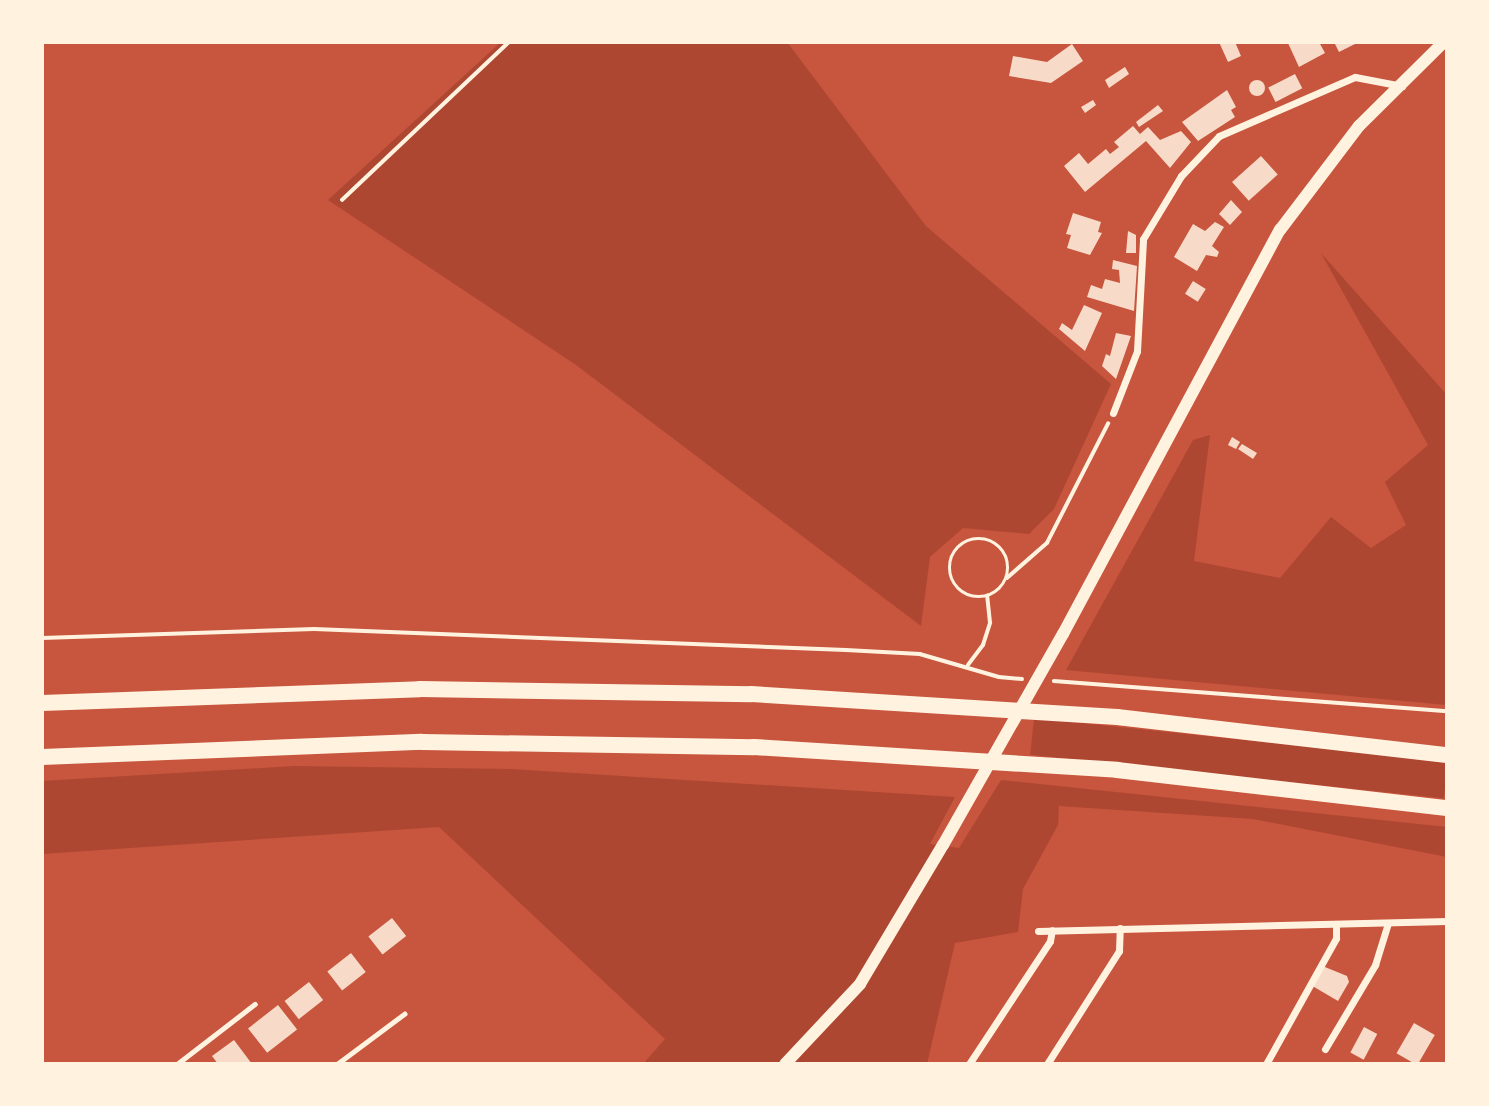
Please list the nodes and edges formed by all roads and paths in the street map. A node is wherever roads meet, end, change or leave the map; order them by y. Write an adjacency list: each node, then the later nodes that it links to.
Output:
1 (509, 42): 4 (path)
2 (1444, 42): 3 (street)
3 (1403, 86): 5 (street); 28 (street)
4 (342, 200)
5 (1113, 413): 6 (path)
6 (1007, 578): 7 (path); 7 (path)
7 (987, 596): 9 (path)
8 (42, 638): 9 (path)
9 (968, 665): 10 (path)
10 (1024, 679)
11 (1050, 680): 13 (path)
12 (42, 703): 14 (highway)
13 (1447, 711)
14 (1447, 755)
15 (42, 757): 16 (highway)
16 (1447, 808)
17 (1447, 921): 18 (street)
18 (1388, 923): 19 (street); 25 (street)
19 (1336, 924): 20 (street); 31 (street)
20 (1120, 928): 21 (street); 30 (street)
21 (1052, 930): 22 (street); 29 (street)
22 (1038, 931)
23 (255, 1004): 26 (lane)
24 (404, 1014): 27 (lane)
25 (1325, 1049)
26 (177, 1064)
27 (337, 1064)
28 (785, 1064)
29 (969, 1064)
30 (1047, 1064)
31 (1266, 1064)

